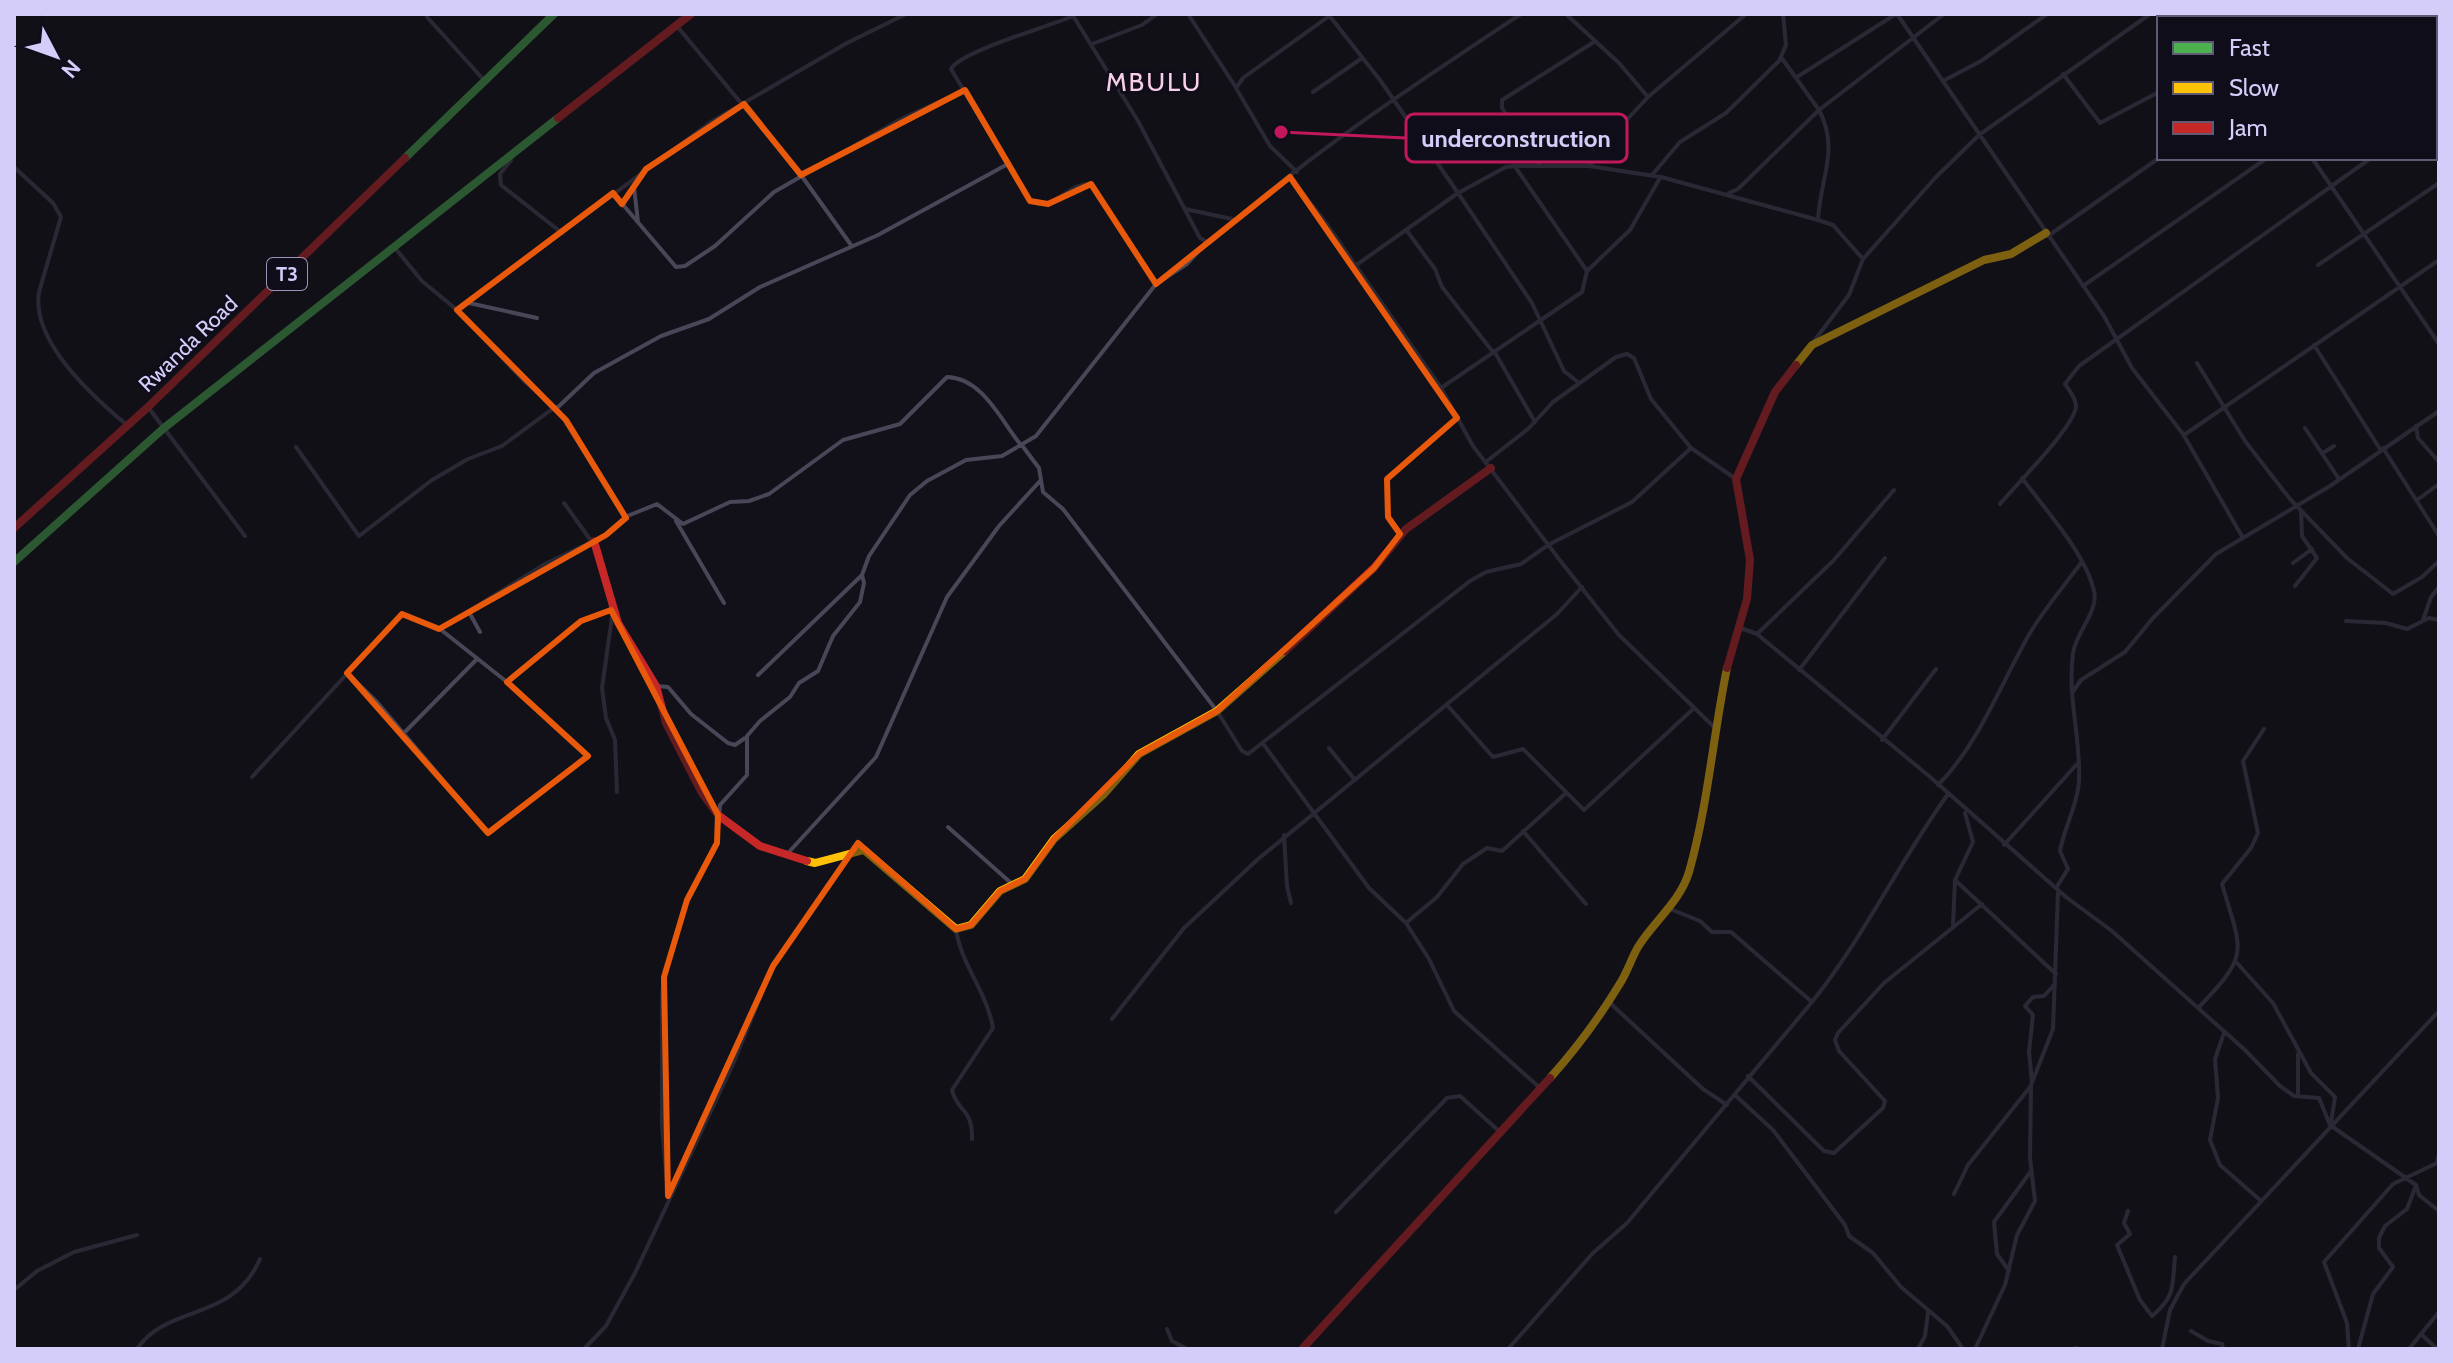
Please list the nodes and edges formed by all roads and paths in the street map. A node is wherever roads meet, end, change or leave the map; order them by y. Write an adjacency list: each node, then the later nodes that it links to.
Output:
1 (554, 14): 25 (main road, Rwanda Road / T3)
2 (691, 14): 17 (main road)
3 (906, 14): 33 (street)
4 (1157, 14): 20 (street)
5 (1188, 14): 27 (street)
6 (1521, 14): 32 (street)
7 (1566, 14): 19 (street)
8 (1746, 14): 31 (street)
9 (1783, 14): 21 (street)
10 (1896, 14): 18 (street); 24 (street)
11 (1944, 14): 18 (street)
12 (2047, 14): 26 (street)
13 (2150, 14): 23 (street)
14 (1073, 15): 20 (street); 28 (street)
15 (1330, 15): 22 (street); 27 (street)
16 (427, 17): 25 (street)
17 (676, 25): 33 (street); 36 (main road)
18 (1913, 36): 26 (street); 34 (street)
19 (1594, 42): 31 (street); 42 (street)
20 (1092, 44): 57 (street)
21 (1781, 57): 24 (street); 49 (street)
22 (1362, 58): 29 (street); 32 (street)
23 (2063, 74): 30 (street); 35 (street)
24 (1797, 77): 34 (street)
25 (486, 81): 88 (main road, Rwanda Road / T3)
26 (1943, 81): 35 (street)
27 (1236, 86): 47 (street)
28 (965, 90): 41 (street); 48 (street)
29 (1313, 92)
30 (2157, 93)
31 (1648, 97): 44 (street)
32 (1392, 100): 47 (street); 55 (street)
33 (744, 104): 46 (street); 48 (street)
34 (1819, 110): 56 (street); 59 (street)
35 (1979, 135): 63 (street); 68 (street)
36 (509, 153): 62 (street); 66 (main road)
37 (2157, 159): 63 (street)
38 (2264, 160): 74 (street)
39 (2313, 160): 53 (street)
40 (2368, 160): 53 (street)
41 (1006, 165): 67 (street); 73 (street)
42 (1540, 165): 43 (street); 44 (street)
43 (1514, 166): 55 (street); 72 (street)
44 (1589, 166): 49 (street)
45 (14, 167): 94 (street)
46 (646, 169): 54 (street); 60 (street)
47 (1297, 172): 50 (street)
48 (801, 175): 60 (street); 67 (street)
49 (1652, 175): 51 (street)
50 (1290, 177): 58 (street); 71 (street)
51 (1661, 177): 56 (street); 72 (street)
52 (2439, 183): 64 (street)
53 (2330, 186): 64 (street); 80 (street)
54 (613, 193): 60 (street); 62 (street)
55 (1458, 193): 61 (street); 79 (street)
56 (1729, 193): 59 (street)
57 (1185, 209): 58 (street); 65 (street)
58 (1232, 219): 65 (street)
59 (1818, 220): 68 (street)
60 (638, 222)
61 (1407, 231): 71 (street); 84 (street)
62 (562, 233): 76 (street)
63 (2047, 234): 74 (street); 82 (main road)
64 (2363, 234): 70 (street); 75 (street)
65 (1206, 243): 73 (street)
66 (394, 246): 77 (street); 96 (main road)
67 (851, 246): 90 (street)
68 (1863, 259): 82 (street)
69 (2439, 260): 75 (street)
70 (2318, 265)
71 (1355, 266): 87 (street)
72 (1587, 271): 79 (street)
73 (1156, 284): 99 (street)
74 (2083, 286): 80 (street)
75 (2398, 289): 81 (street); 83 (street)
76 (467, 303): 77 (street); 78 (street)
77 (457, 310): 90 (street)
78 (537, 318)
79 (1540, 322): 84 (street); 86 (street)
80 (2115, 336): 98 (street); 107 (street)
81 (2439, 344)
82 (1812, 345): 108 (main road)
83 (2314, 345): 89 (street); 103 (street)
84 (1494, 351): 87 (street); 93 (street)
85 (2197, 363): 89 (street)
86 (1579, 383): 93 (street); 102 (street)
87 (1441, 388): 92 (street)
88 (148, 407): 94 (main road, Rwanda Road / T3); 96 (street)
89 (2225, 407): 98 (street); 116 (street)
90 (556, 408): 101 (street); 117 (street)
91 (2439, 411): 95 (street)
92 (1457, 418): 106 (street); 120 (street)
93 (1535, 422): 106 (street)
94 (128, 426): 119 (main road, Rwanda Road / T3)
95 (2416, 426): 103 (street); 105 (street)
96 (164, 428): 121 (street); 129 (main road)
97 (2305, 428): 104 (street)
98 (2183, 435): 123 (street)
99 (1021, 445): 110 (street); 118 (street); 132 (street)
100 (2334, 446): 104 (street)
101 (296, 447)
102 (1691, 448): 108 (street); 125 (street)
103 (2382, 449): 109 (street); 113 (street)
104 (2323, 453): 109 (street)
105 (2439, 462)
106 (1489, 465): 120 (main road); 125 (street)
107 (2022, 477): 115 (street); 130 (street)
108 (1736, 479): 142 (main road)
109 (2339, 479): 116 (street)
110 (1041, 480): 156 (street); 178 (street)
111 (2439, 484): 113 (street)
112 (1894, 490): 145 (street)
113 (2417, 500): 122 (street)
114 (564, 503): 124 (street)
115 (2000, 504)
116 (2299, 507): 123 (street); 126 (street); 128 (street)
117 (625, 517): 118 (street); 124 (street)
118 (676, 521): 136 (street)
119 (14, 528)
120 (1400, 534): 156 (main road)
121 (245, 536)
122 (2439, 536)
123 (2243, 538): 153 (street)
124 (593, 542): 137 (main road); 138 (street)
125 (1548, 545): 134 (street); 162 (street)
126 (2312, 549): 131 (street); 133 (street)
127 (1885, 558): 148 (street)
128 (2439, 561)
129 (14, 562)
130 (2081, 563): 153 (street); 167 (street)
131 (2293, 563)
132 (862, 575): 150 (street); 160 (street)
133 (2295, 586)
134 (1582, 587): 154 (street); 155 (street)
135 (2439, 587): 141 (street)
136 (724, 603)
137 (613, 610): 151 (street); 152 (main road); 168 (street)
138 (469, 612): 143 (street); 144 (street)
139 (2439, 620): 141 (street)
140 (2346, 621): 141 (street)
141 (2422, 622)
142 (1738, 627): 145 (street); 157 (main road)
143 (440, 629): 146 (street); 149 (street)
144 (480, 632)
145 (1757, 634): 148 (street)
146 (477, 659): 151 (street); 159 (street)
147 (1936, 669): 161 (street)
148 (1799, 670): 161 (street)
149 (347, 673): 159 (street); 165 (street)
150 (758, 675)
151 (507, 682): 159 (street)
152 (656, 686): 160 (street); 173 (main road)
153 (2072, 693): 164 (street)
154 (1447, 705): 166 (street); 169 (street)
155 (1693, 709): 157 (street); 169 (street)
156 (1217, 711): 162 (street); 181 (main road)
157 (1715, 728): 186 (main road)
158 (2264, 729): 190 (street)
159 (402, 735)
160 (747, 736): 173 (street)
161 (1882, 740): 167 (street)
162 (1264, 745): 172 (street)
163 (1329, 748): 166 (street)
164 (2078, 763): 177 (street); 182 (street)
165 (252, 777)
166 (1355, 780): 172 (street)
167 (1938, 785): 170 (street)
168 (617, 792)
169 (1565, 794): 175 (street)
170 (1948, 794): 171 (street); 194 (street)
171 (1964, 810): 177 (street); 180 (street)
172 (1315, 811): 176 (street); 187 (street)
173 (718, 815): 178 (main road); 214 (street)
174 (948, 827): 181 (street)
175 (1523, 831): 184 (street); 187 (street)
176 (1284, 835): 183 (street); 197 (street)
177 (2004, 845): 182 (street)
178 (789, 852): 179 (main road)
179 (850, 853): 189 (main road); 214 (street)
180 (1955, 880): 185 (street); 188 (street)
181 (1011, 883): 189 (main road)
182 (2057, 889): 191 (street); 195 (street)
183 (1291, 903)
184 (1586, 904)
185 (1982, 904): 188 (street); 191 (street)
186 (1670, 909): 193 (main road); 194 (street)
187 (1406, 923): 202 (street)
188 (1953, 925): 200 (street)
189 (956, 929): 208 (street)
190 (2237, 963): 195 (street); 199 (street)
191 (2057, 975): 192 (street)
192 (2057, 982): 201 (street); 201 (street)
193 (1609, 1002): 202 (main road); 205 (street)
194 (1812, 1002): 200 (street)
195 (2198, 1009): 198 (street)
196 (2439, 1011): 206 (street)
197 (1112, 1019)
198 (2224, 1033): 204 (street); 215 (street)
199 (2298, 1052): 204 (street); 206 (street)
200 (1748, 1076): 203 (street)
201 (2032, 1084): 210 (street); 213 (street)
202 (1540, 1088): 207 (main road)
203 (1735, 1095): 205 (street); 224 (street)
204 (2298, 1096): 206 (street)
205 (1727, 1105): 234 (street)
206 (2330, 1125): 211 (street); 215 (street)
207 (1500, 1132): 218 (street); 233 (main road)
208 (972, 1139)
209 (2439, 1153): 211 (street)
210 (2031, 1171): 222 (street); 222 (street)
211 (2406, 1180): 212 (street); 239 (street)
212 (2416, 1185): 217 (street); 240 (street)
213 (1954, 1194)
214 (668, 1196): 231 (street)
215 (2260, 1200): 237 (street)
216 (2128, 1211): 220 (street)
217 (2439, 1211)
218 (1336, 1212)
219 (137, 1235): 223 (street)
220 (2175, 1257)
221 (260, 1259): 230 (street)
222 (2009, 1272): 236 (street)
223 (14, 1290)
224 (1928, 1312): 229 (street); 235 (street)
225 (2439, 1312): 228 (street)
226 (1167, 1329): 232 (street)
227 (2191, 1331): 238 (street)
228 (2421, 1334): 241 (street); 242 (street)
229 (1962, 1348)
230 (137, 1349)
231 (584, 1349)
232 (1187, 1349)
233 (1302, 1349)
234 (1508, 1349)
235 (1918, 1349)
236 (1975, 1349)
237 (2162, 1349)
238 (2223, 1349)
239 (2349, 1349)
240 (2358, 1349)
241 (2409, 1349)
242 (2437, 1349)

